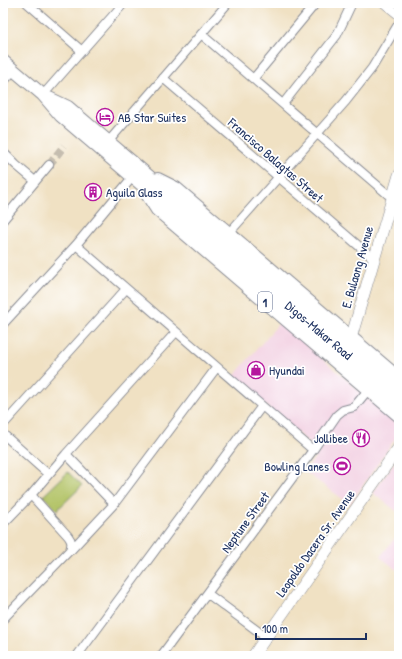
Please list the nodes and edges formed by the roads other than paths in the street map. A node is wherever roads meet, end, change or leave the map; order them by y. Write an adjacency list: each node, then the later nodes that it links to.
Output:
1 (27, 3): 10 (street)
2 (124, 3): 10 (street)
3 (228, 3): 9 (street)
4 (316, 3): 14 (street)
5 (352, 3): 17 (street)
6 (384, 3): 7 (street)
7 (399, 16)
8 (399, 22): 18 (street)
9 (201, 34): 13 (street); 14 (street)
10 (82, 51): 16 (street)
11 (3, 61): 12 (main road, Digos-Makar Road / 1)
12 (14, 70): 15 (street); 16 (main road, Digos-Makar Road / 1)
13 (163, 78): 19 (street); 24 (street, Francisco Balagtas Street)
14 (254, 78): 17 (street)
15 (3, 82)
16 (43, 95): 19 (main road, Digos-Makar Road / 1); 22 (main road, Digos-Makar Road / 1)
17 (283, 104): 18 (street)
18 (317, 133): 24 (street); 26 (street)
19 (108, 142): 22 (main road, Digos-Makar Road / 1)
20 (3, 152): 25 (street)
21 (49, 165): 25 (street)
22 (138, 175): 28 (main road, Digos-Makar Road / 1); 29 (street); 36 (main road, Digos-Makar Road / 1); 39 (main road, Digos-Makar Road / 1); 40 (main road, Digos-Makar Road / 1)
23 (399, 175): 26 (main road, E. Bulaong Avenue)
24 (278, 177): 28 (street); 30 (street, Francisco Balagtas Street)
25 (35, 182): 27 (street)
26 (392, 198): 30 (main road, E. Bulaong Avenue)
27 (3, 220)
28 (229, 233): 34 (main road, Digos-Makar Road / 1)
29 (76, 245): 31 (street); 32 (street)
30 (374, 259): 34 (main road, E. Bulaong Avenue)
31 (126, 289): 33 (street); 43 (street)
32 (3, 324)
33 (176, 332): 35 (street); 47 (street)
34 (351, 337): 36 (main road, E. Bulaong Avenue); 37 (main road, Digos-Makar Road / 1)
35 (217, 367): 41 (street); 50 (street)
36 (341, 367): 38 (main road, Digos-Makar Road / 1)
37 (399, 378)
38 (368, 390): 42 (main road, Digos-Makar Road / 1); 46 (street, Neptune Street)
39 (399, 390)
40 (399, 404)
41 (262, 406): 46 (street); 56 (street)
42 (399, 416)
43 (3, 425)
44 (3, 434): 48 (street)
45 (399, 446): 55 (main road, Leopoldo Dacera Sr. Avenue)
46 (313, 450): 53 (street, Neptune Street)
47 (66, 454): 48 (street); 50 (street)
48 (48, 474): 49 (street)
49 (31, 495): 51 (street); 52 (street)
50 (114, 504): 52 (street)
51 (3, 524)
52 (70, 550): 54 (street)
53 (208, 594): 55 (street); 57 (street, Neptune Street)
54 (3, 619)
55 (267, 638): 58 (main road, Leopoldo Dacera Sr. Avenue)
56 (77, 656)
57 (161, 656)
58 (253, 656)

